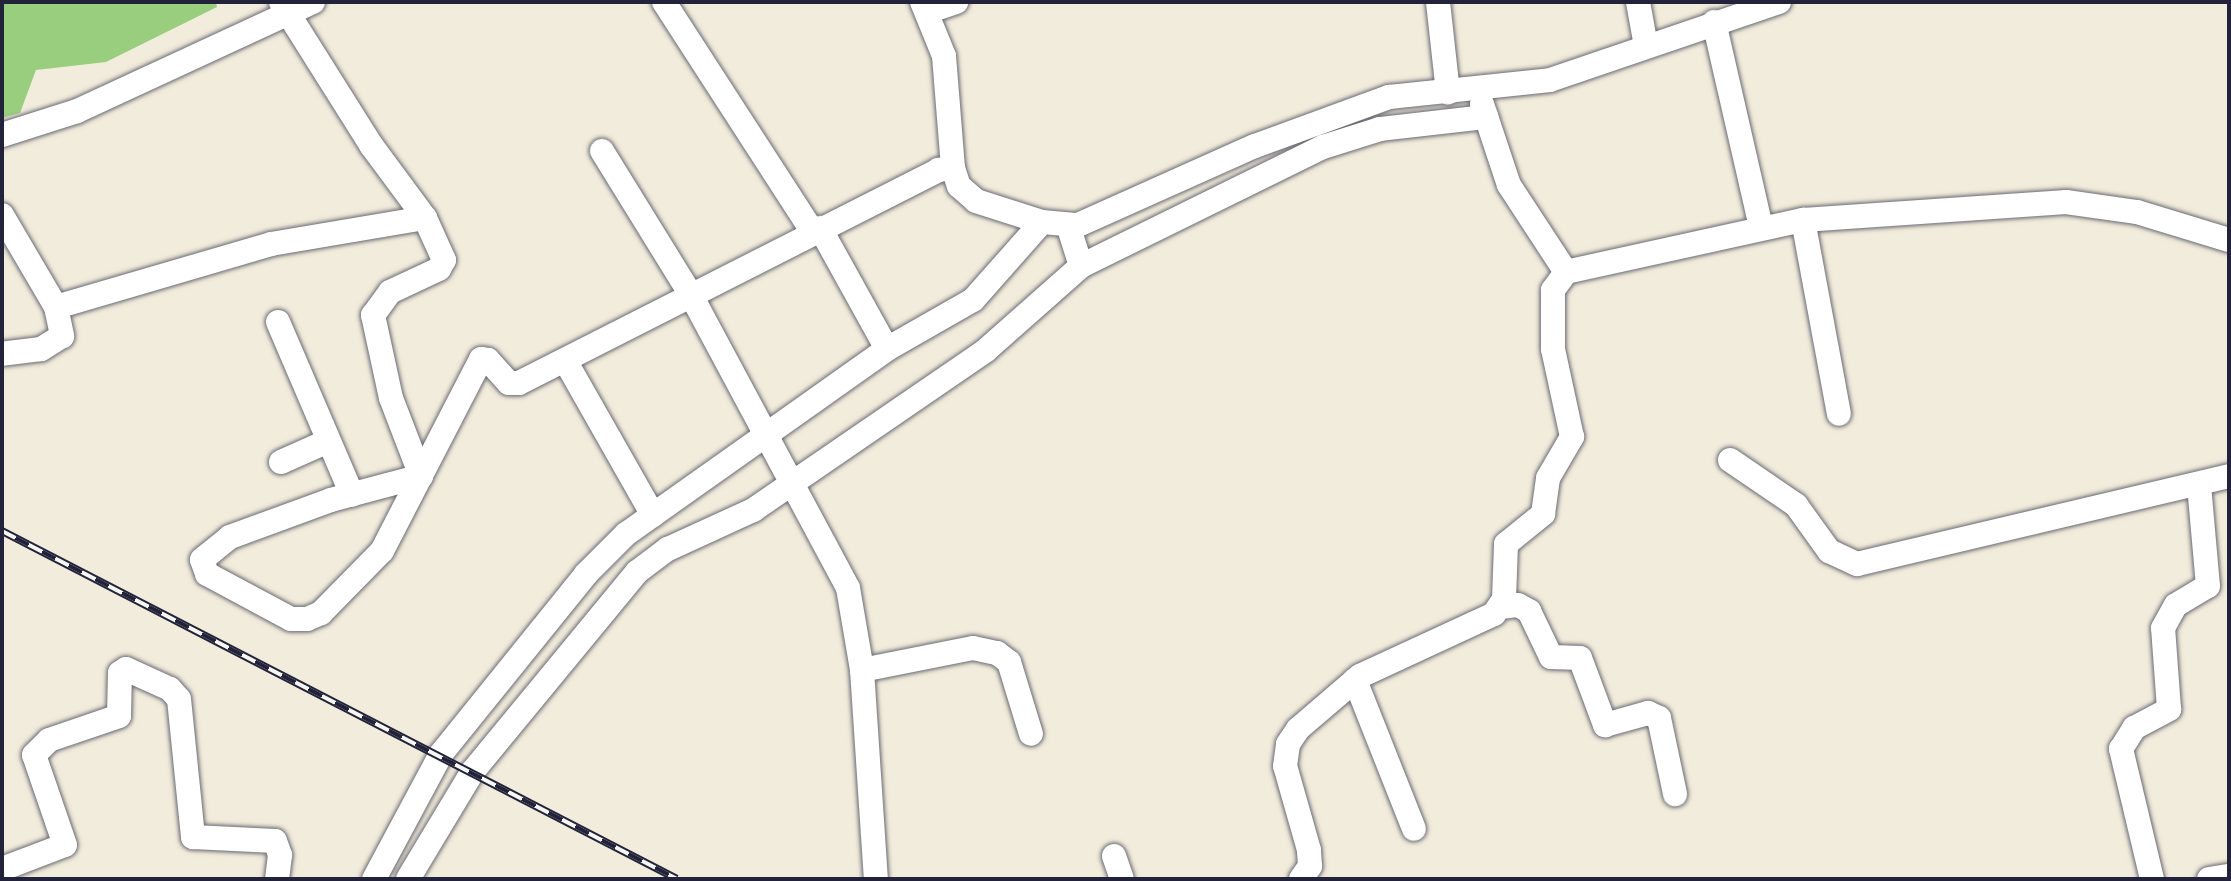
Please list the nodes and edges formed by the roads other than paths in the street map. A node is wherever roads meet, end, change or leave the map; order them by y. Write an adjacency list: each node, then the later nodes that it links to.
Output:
1 (313, 2): 8 (street)
2 (664, 2): 22 (street)
3 (956, 2): 7 (street)
4 (1438, 2): 12 (street)
5 (1638, 2): 10 (street)
6 (1779, 2): 9 (street)
7 (924, 7): 16 (street)
8 (285, 9): 14 (street); 18 (street)
9 (1714, 22): 10 (street); 21 (street)
10 (1646, 46): 11 (street)
11 (1477, 91): 12 (street); 13 (street)
12 (1448, 92): 24 (street)
13 (1486, 117): 24 (street); 25 (street)
14 (2, 135)
15 (602, 151): 26 (street)
16 (953, 168): 20 (street); 22 (street)
17 (2, 215): 27 (street)
18 (425, 218): 27 (street); 37 (street)
19 (1803, 220): 21 (street); 23 (street); 32 (street)
20 (1042, 222): 24 (street); 29 (street)
21 (1761, 228): 25 (street)
22 (816, 230): 26 (street); 29 (street)
23 (2229, 240)
24 (1075, 248): 35 (street)
25 (1566, 272): 42 (street)
26 (692, 297): 31 (street); 35 (street)
27 (56, 307): 30 (street)
28 (278, 322): 33 (street)
29 (887, 349): 35 (street)
30 (2, 354)
31 (566, 362): 37 (street); 41 (street)
32 (1839, 414)
33 (328, 441): 36 (street); 40 (street)
34 (1730, 460): 39 (street)
35 (781, 461): 41 (street); 43 (street); 52 (street)
36 (281, 462)
37 (421, 476): 40 (street); 40 (street)
38 (2229, 476): 39 (street)
39 (2199, 485): 55 (street)
40 (352, 495)
41 (653, 515): 51 (street)
42 (1501, 607): 44 (street); 46 (street)
43 (862, 670): 45 (street); 53 (street)
44 (1355, 680): 47 (street); 54 (street)
45 (1031, 734)
46 (1675, 794)
47 (1414, 829)
48 (2, 869): 50 (street)
49 (2229, 876): 56 (street)
50 (277, 879)
51 (374, 879)
52 (408, 879)
53 (876, 879)
54 (1301, 879)
55 (2152, 879)
56 (2209, 879)

